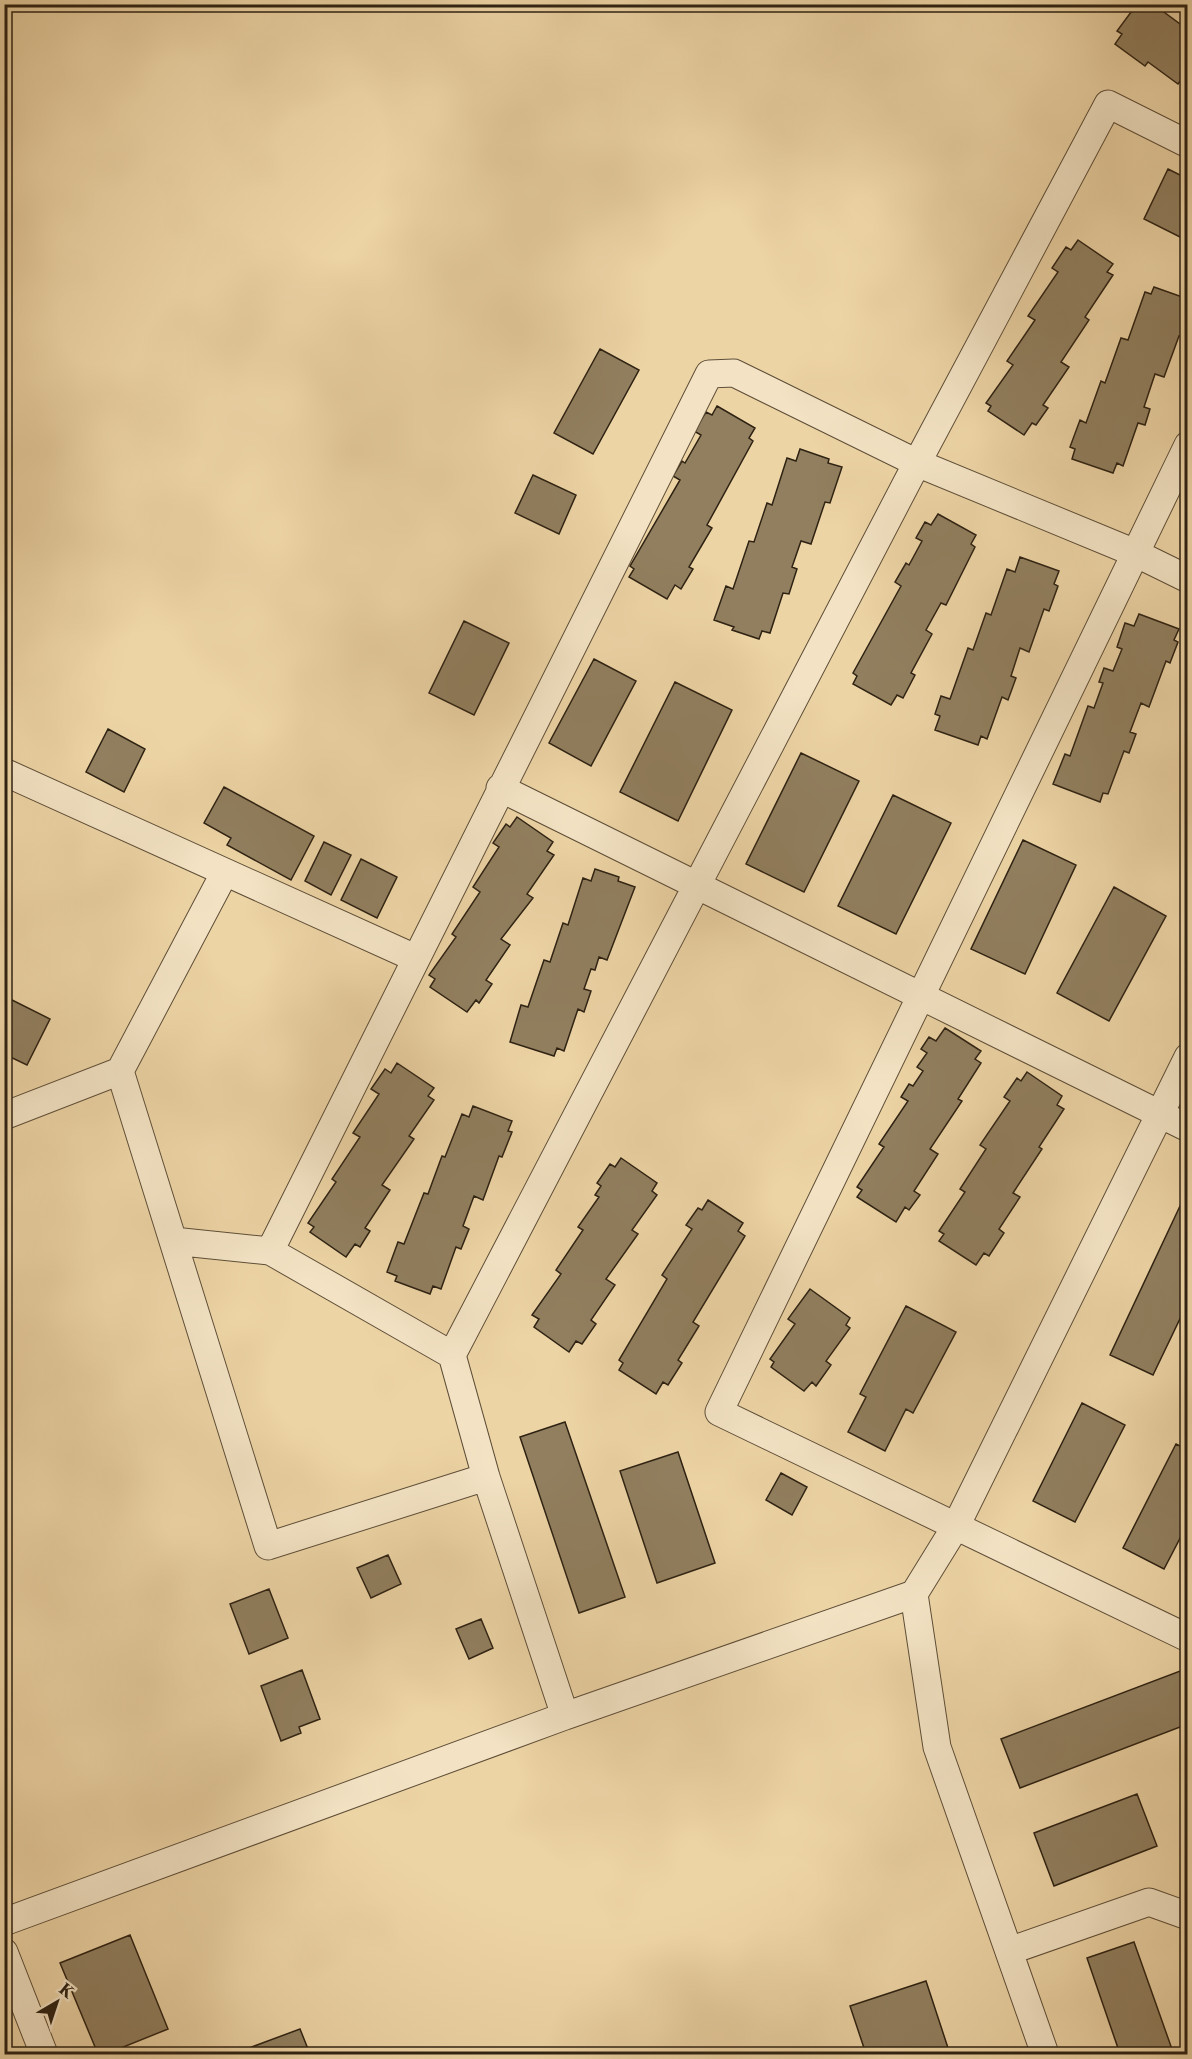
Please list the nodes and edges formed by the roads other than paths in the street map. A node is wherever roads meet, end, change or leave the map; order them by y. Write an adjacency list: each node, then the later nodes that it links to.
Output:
1 (1188, 144): 3 (street)
2 (1188, 445): 4 (street)
3 (917, 463): 4 (street); 7 (street); 9 (street)
4 (1135, 553): 5 (street); 11 (street)
5 (1188, 579)
6 (4, 772): 8 (street)
7 (500, 788): 9 (street); 10 (street)
8 (225, 872): 10 (street); 13 (street)
9 (697, 886): 11 (street); 19 (street)
10 (415, 958): 18 (street)
11 (920, 997): 14 (street); 21 (street)
12 (1188, 1057): 14 (street)
13 (120, 1071): 15 (street); 17 (street)
14 (1161, 1115): 16 (street); 21 (street)
15 (4, 1116)
16 (1188, 1128)
17 (173, 1241): 18 (street); 20 (street)
18 (270, 1251): 19 (street)
19 (453, 1355): 20 (street)
20 (486, 1477): 24 (street)
21 (956, 1526): 22 (street); 23 (street)
22 (914, 1594): 24 (street); 27 (street)
23 (1188, 1638)
24 (565, 1716): 26 (street)
25 (1188, 1916): 27 (street)
26 (4, 1922)
27 (1009, 1951): 30 (street)
28 (4, 1952): 29 (street)
29 (44, 2055)
30 (1045, 2055)

